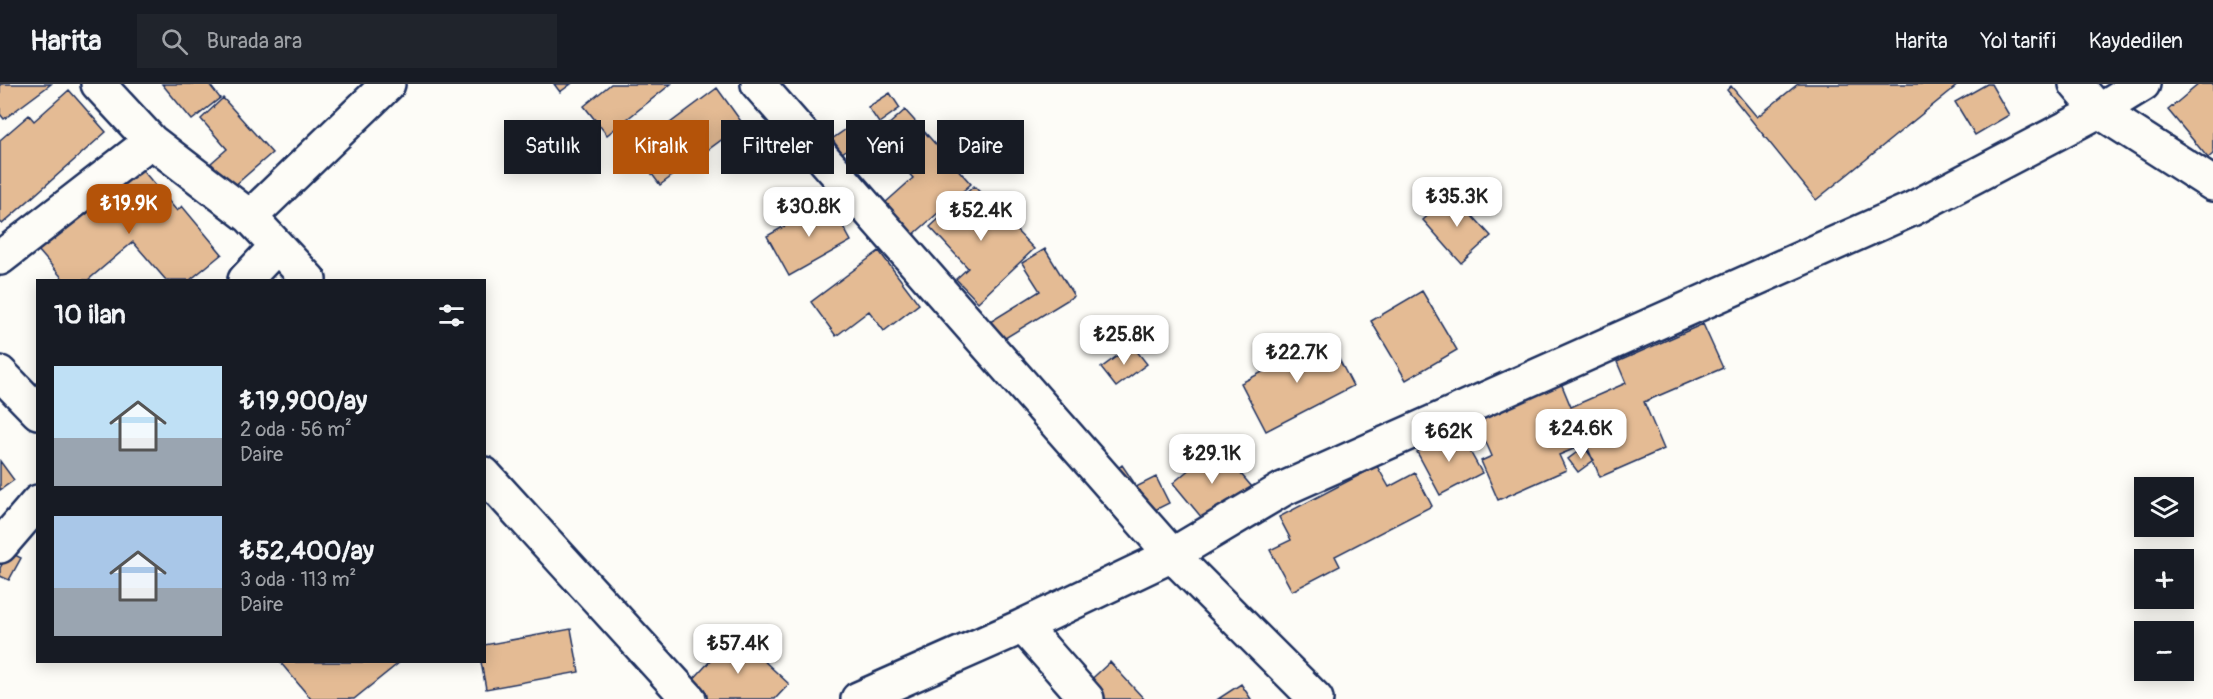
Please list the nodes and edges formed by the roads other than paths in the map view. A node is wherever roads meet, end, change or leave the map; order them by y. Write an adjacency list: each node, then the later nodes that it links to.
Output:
1 (98, 84): 7 (street)
2 (388, 84): 9 (street)
3 (758, 84): 19 (street)
4 (2076, 84): 6 (street)
5 (2143, 84): 6 (street)
6 (2099, 111): 8 (street); 19 (street)
7 (151, 141): 9 (street); 11 (street)
8 (2213, 184)
9 (250, 218): 10 (street)
10 (277, 246): 12 (street); 13 (street)
11 (0, 258)
12 (245, 279)
13 (308, 279)
14 (0, 373): 15 (street)
15 (36, 410)
16 (486, 476): 21 (street)
17 (36, 504): 18 (street)
18 (0, 546)
19 (1172, 555): 20 (street); 24 (street)
20 (1023, 626): 22 (street); 23 (street)
21 (689, 699)
22 (858, 699)
23 (1088, 699)
24 (1316, 699)

